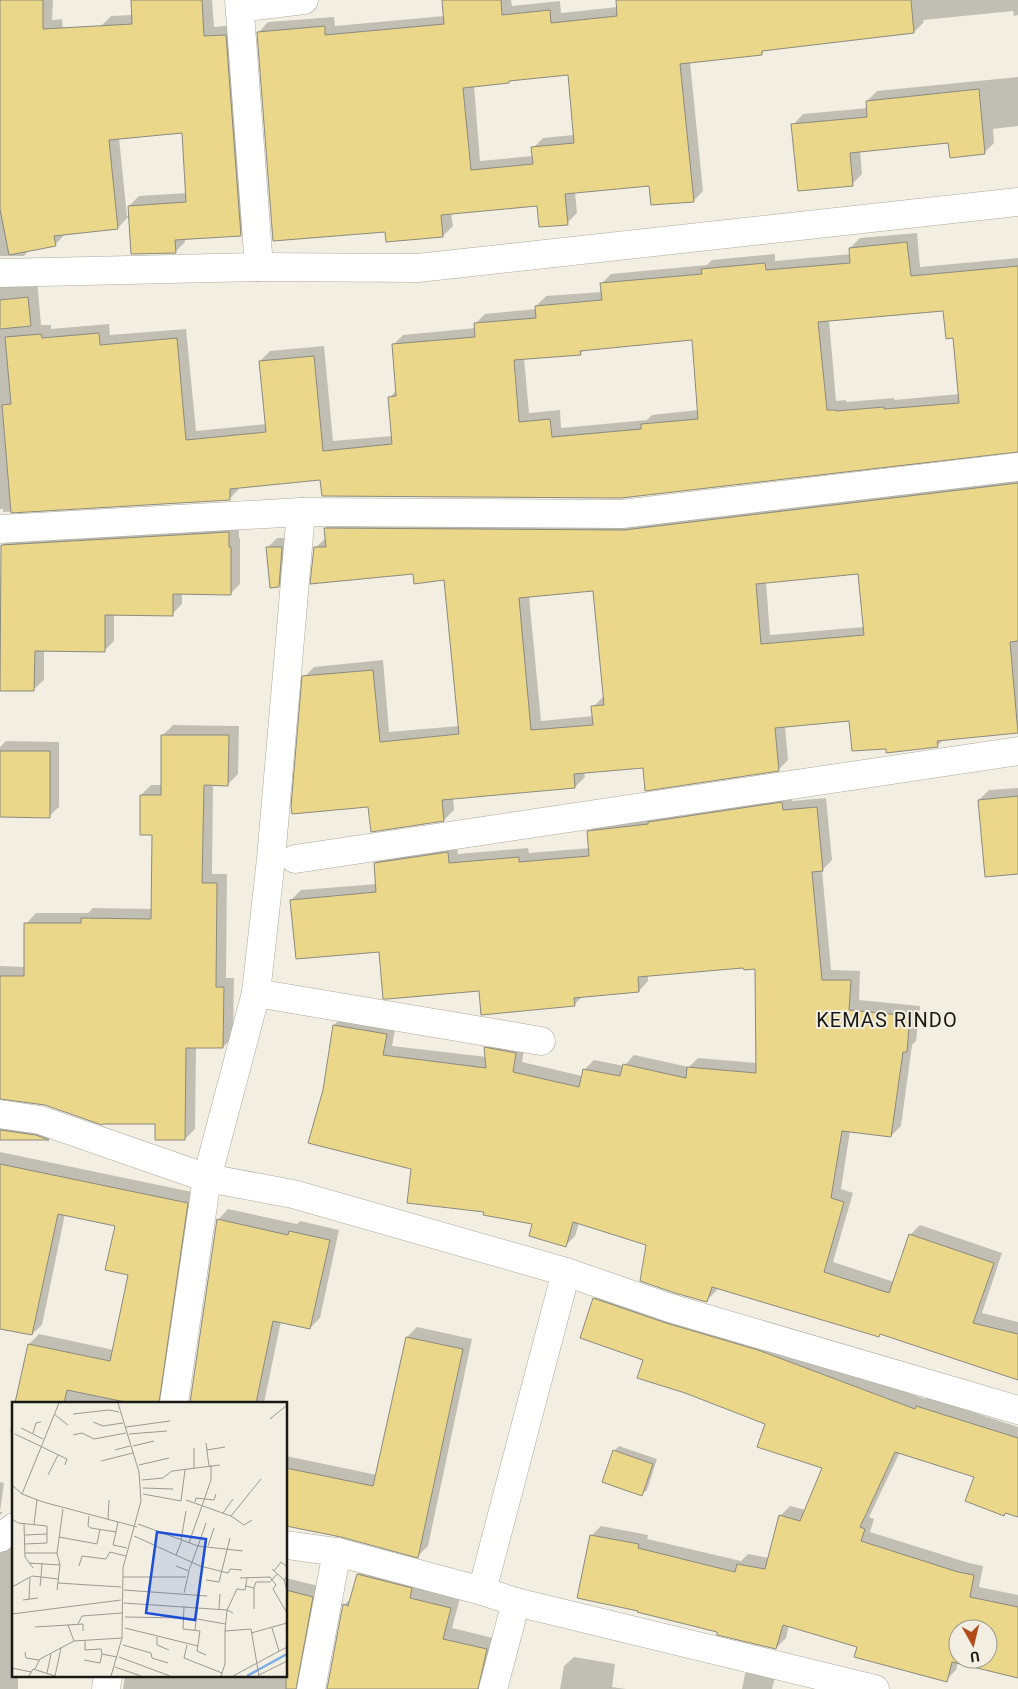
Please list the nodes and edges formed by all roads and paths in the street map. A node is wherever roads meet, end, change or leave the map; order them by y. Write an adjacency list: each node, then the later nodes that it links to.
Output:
1 (304, 0): 2 (street)
2 (239, 4): 4 (street)
3 (1018, 202): 4 (street)
4 (258, 267): 5 (street)
5 (0, 273)
6 (1018, 467): 7 (street)
7 (301, 512): 8 (street); 11 (street)
8 (0, 529)
9 (1018, 751): 10 (street)
10 (295, 859)
11 (256, 993): 12 (street); 14 (street)
12 (541, 1041)
13 (0, 1114): 14 (street)
14 (207, 1178): 15 (street); 16 (street)
15 (566, 1272): 17 (street); 22 (street)
16 (174, 1402)
17 (1018, 1410)
18 (12, 1529): 19 (street)
19 (0, 1538)
20 (288, 1545): 21 (street)
21 (337, 1552): 22 (street); 26 (street)
22 (482, 1591): 23 (street)
23 (516, 1602): 27 (street); 28 (street)
24 (108, 1676): 25 (street)
25 (106, 1689)
26 (311, 1689)
27 (493, 1689)
28 (875, 1689)

